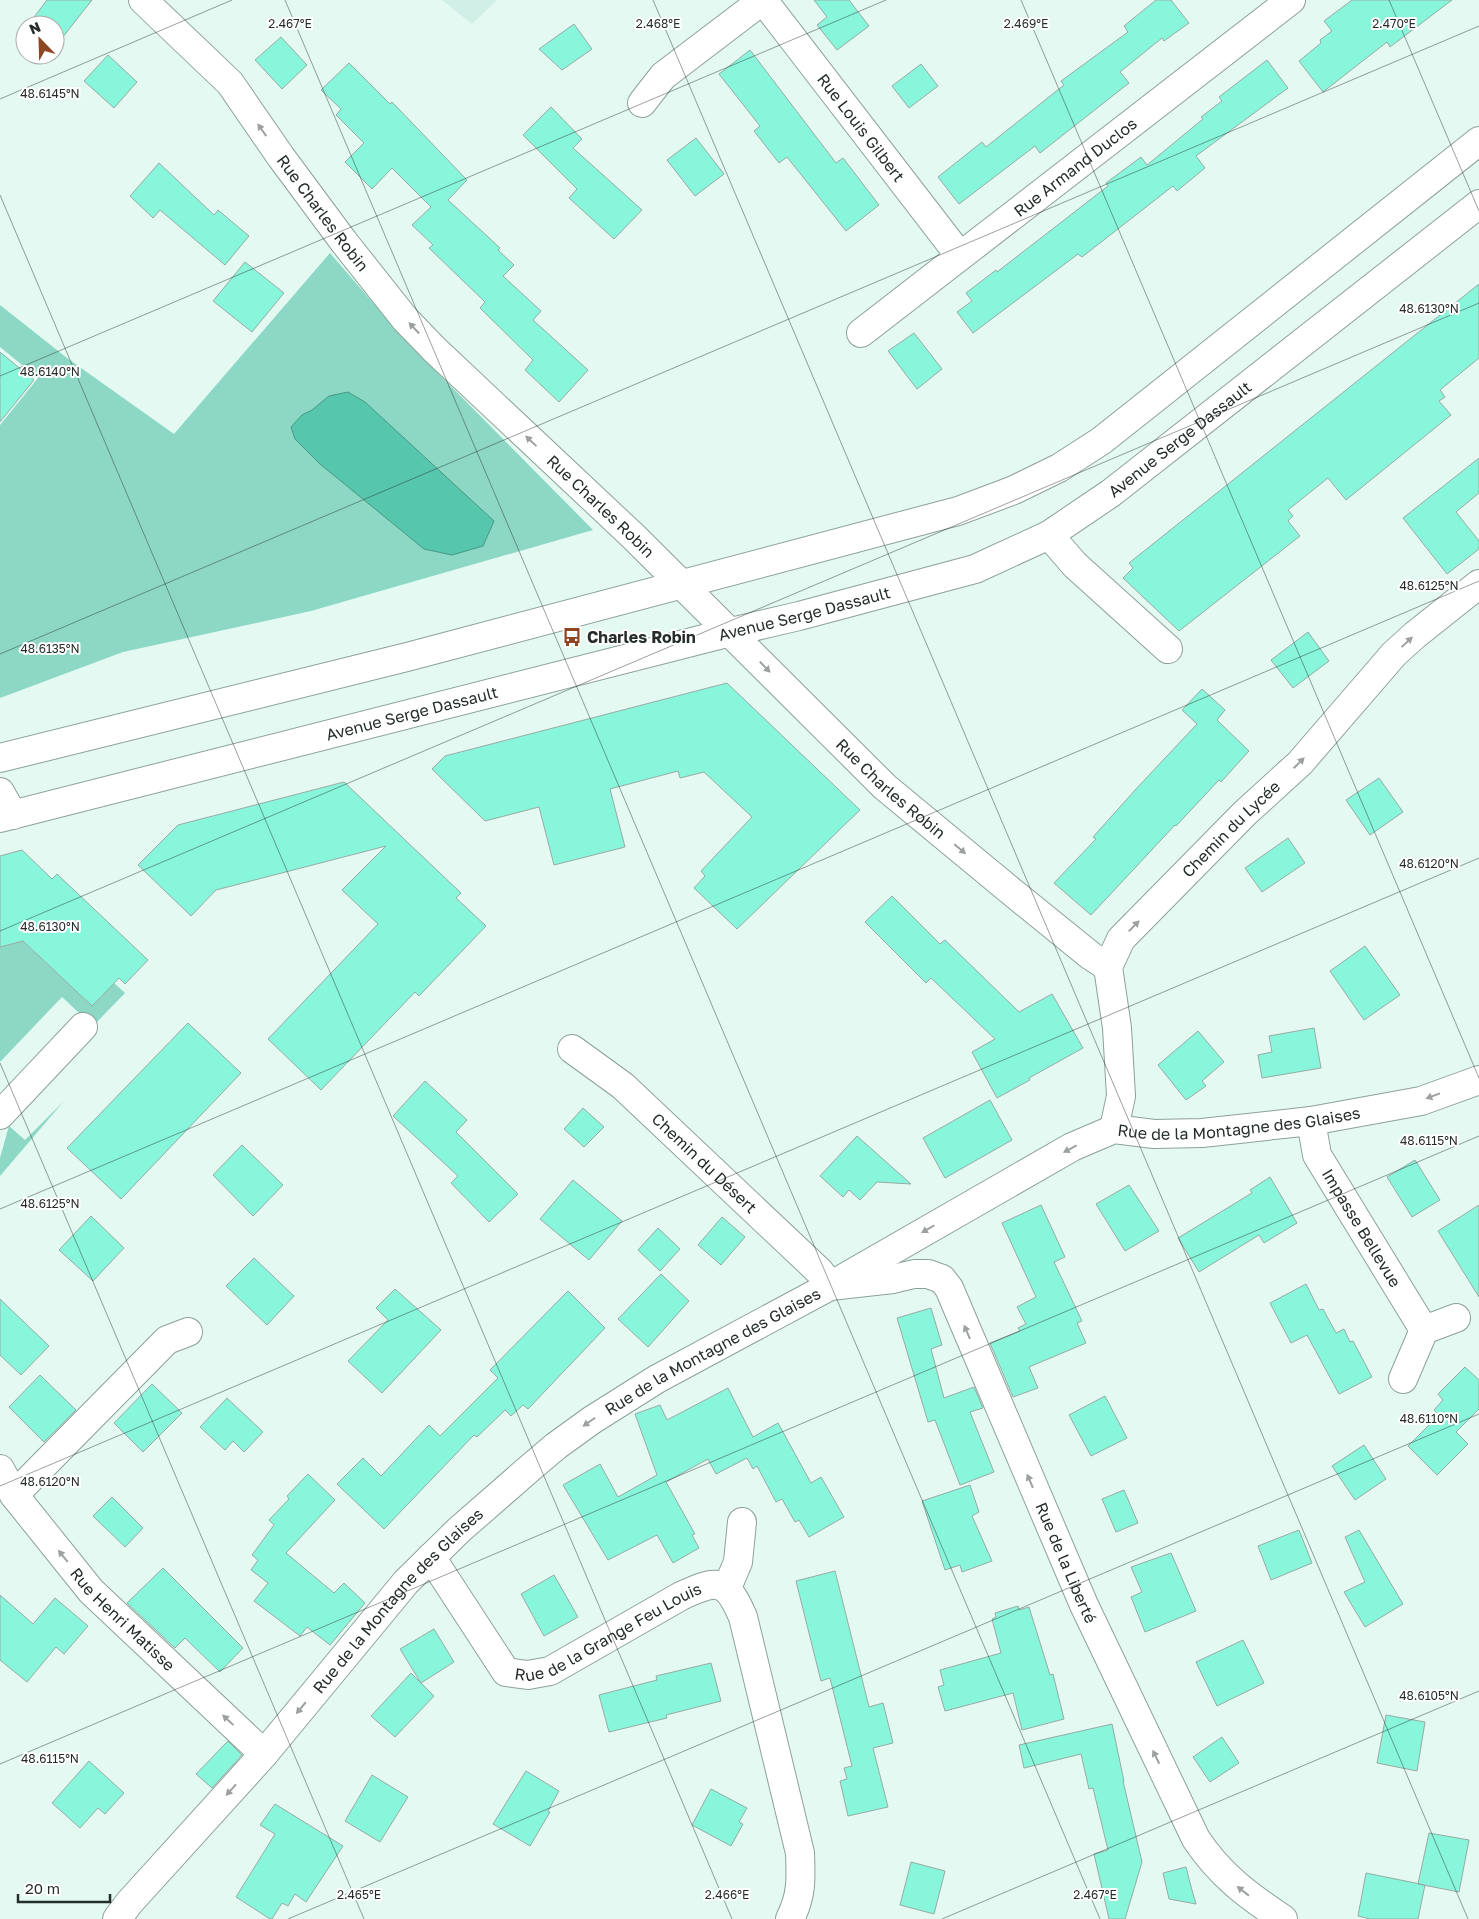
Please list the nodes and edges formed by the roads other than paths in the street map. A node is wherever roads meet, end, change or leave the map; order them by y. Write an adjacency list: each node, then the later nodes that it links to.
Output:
1 (143, 0): 10 (street, Rue Charles Robin, one-way to 1)
2 (763, 0): 4 (street); 7 (street, Rue Louis Gilbert)
3 (1291, 0): 7 (street, Rue Armand Duclos)
4 (642, 103)
5 (1479, 141): 10 (street)
6 (1479, 204): 9 (street, Avenue Serge Dassault)
7 (960, 256): 8 (street, Rue Armand Duclos)
8 (860, 333)
9 (1049, 535): 12 (street, Avenue Serge Dassault); 13 (street)
10 (682, 584): 12 (street, Rue Charles Robin); 14 (street)
11 (1479, 584): 16 (street, Chemin du Lycée, one-way to 11)
12 (731, 632): 15 (street, Avenue Serge Dassault); 16 (street, Rue Charles Robin, one-way to 16)
13 (1168, 649)
14 (0, 758)
15 (4, 808)
16 (1108, 967): 22 (street)
17 (83, 1027): 20 (street)
18 (572, 1049): 23 (street, Chemin du Désert)
19 (1479, 1080): 21 (street, Rue de la Montagne des Glaises, one-way to 21)
20 (0, 1115)
21 (1311, 1121): 22 (street, Rue de la Montagne des Glaises); 25 (street, Impasse Bellevue)
22 (1114, 1129): 23 (street, Rue de la Montagne des Glaises, one-way to 23)
23 (830, 1286): 31 (street, Rue de la Montagne des Glaises, one-way to 31); 36 (street, Rue de la Liberté, one-way to 23)
24 (1456, 1318): 25 (street)
25 (1424, 1330): 27 (street)
26 (188, 1332): 29 (street)
27 (1403, 1379)
28 (0, 1469): 29 (street, Rue Henri Matisse)
29 (14, 1495): 33 (street, Rue Henri Matisse, one-way to 29)
30 (742, 1522): 32 (street, Rue de la Grange Feu Louis)
31 (431, 1557): 32 (street, Rue de la Grange Feu Louis); 33 (street, Rue de la Montagne des Glaises, one-way to 33)
32 (727, 1588): 35 (street, Rue de la Grange Feu Louis)
33 (264, 1754): 34 (street, Rue de la Montagne des Glaises, one-way to 34)
34 (117, 1919)
35 (790, 1919)
36 (1283, 1919)

